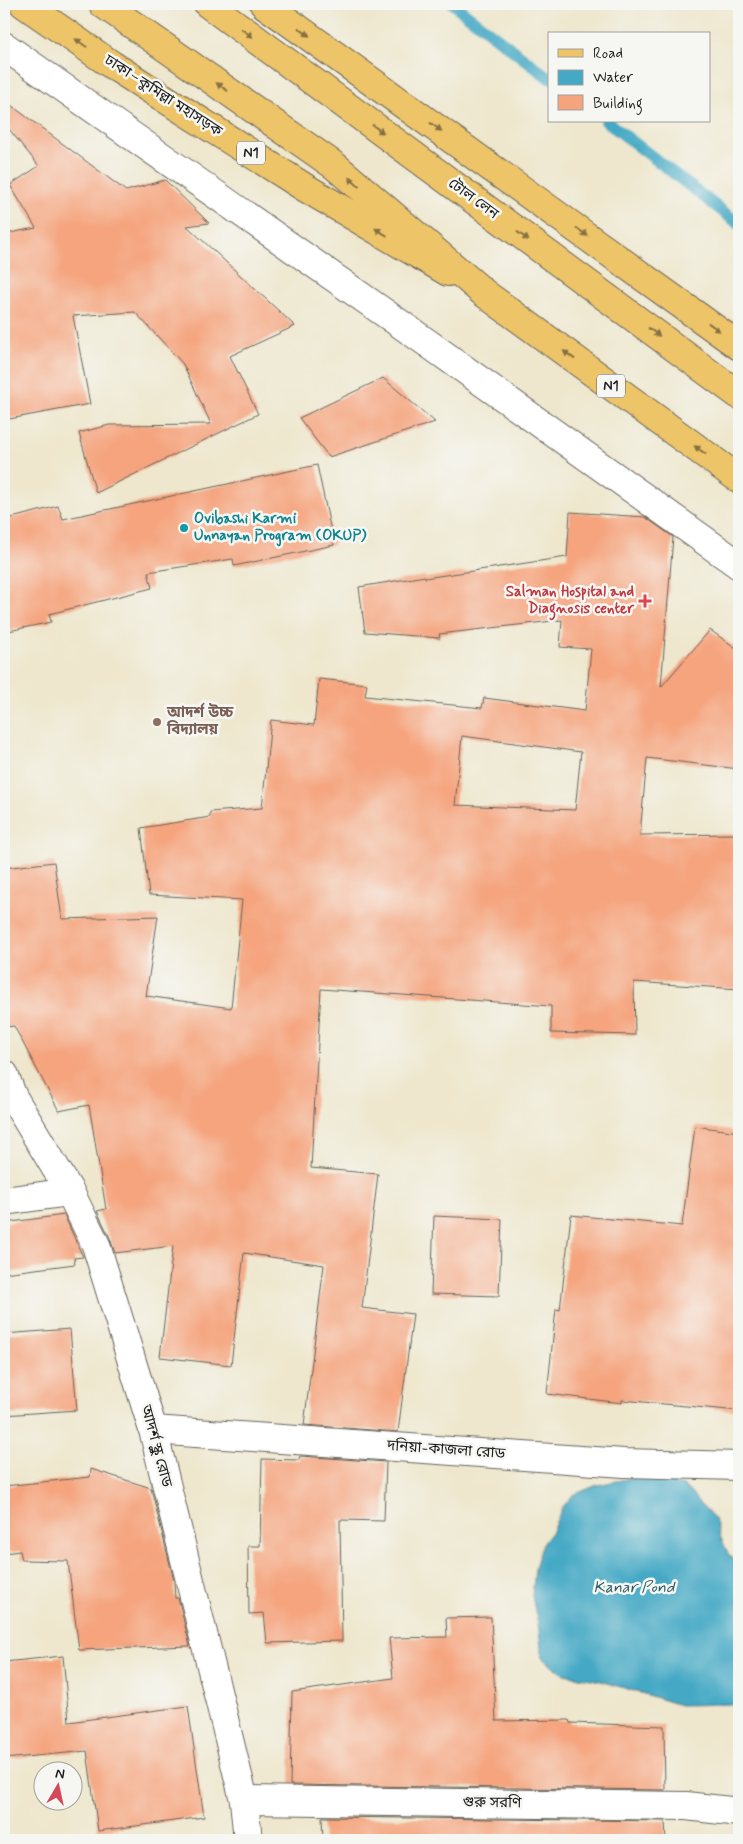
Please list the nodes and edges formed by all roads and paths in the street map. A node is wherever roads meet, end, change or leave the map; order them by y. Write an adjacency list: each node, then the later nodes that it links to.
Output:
1 (24, 4): 6 (main road, ঢাকা–কুমিল্লা মহাসড়ক / N1, one-way to 1)
2 (104, 4): 6 (main road, ঢাকা–কুমিল্লা মহাসড়ক / N1, one-way to 2)
3 (208, 4): 8 (main road, টোল লেন, one-way to 8)
4 (264, 4): 7 (main road, one-way to 7)
5 (4, 46): 10 (street)
6 (484, 293): 9 (main road, ঢাকা–কুমিল্লা মহাসড়ক / N1, one-way to 6)
7 (739, 346)
8 (739, 395)
9 (739, 479)
10 (739, 565)
11 (4, 1074): 12 (street, আদর্শ স্কুল রোড)
12 (70, 1192): 13 (street); 14 (street, আদর্শ স্কুল রোড)
13 (4, 1201)
14 (153, 1430): 15 (street, দনিয়া-কাজলা রোড); 16 (street, আদর্শ স্কুল রোড)
15 (739, 1466)
16 (244, 1800): 17 (street, গুরু সরণি); 18 (street, আদর্শ স্কুল রোড)
17 (739, 1812)
18 (248, 1840)

